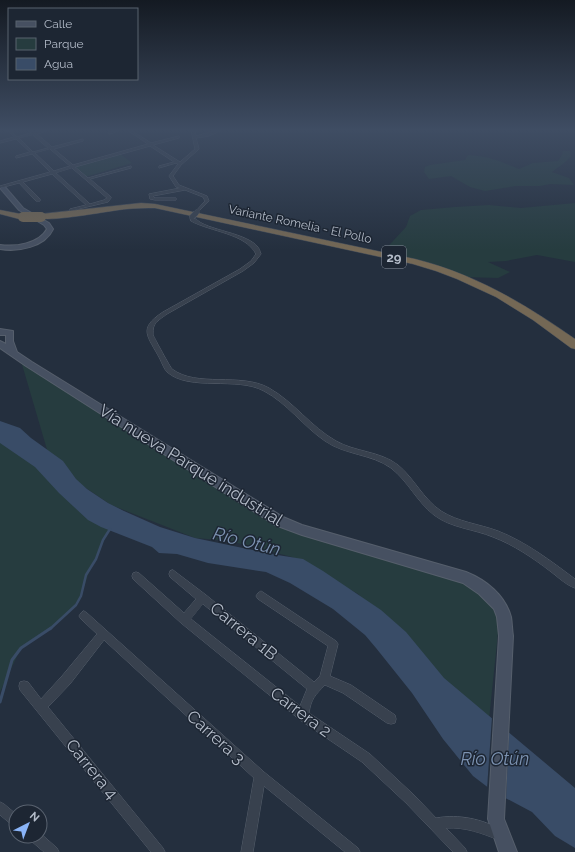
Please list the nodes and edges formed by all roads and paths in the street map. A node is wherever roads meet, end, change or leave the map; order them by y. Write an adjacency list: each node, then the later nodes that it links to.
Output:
1 (51, 170): 6 (street)
2 (60, 170): 6 (street)
3 (76, 170): 7 (street)
4 (120, 170): 7 (street)
5 (174, 170): 10 (street)
6 (53, 172): 8 (street); 13 (street)
7 (87, 179): 13 (street)
8 (20, 181): 9 (street); 12 (street)
9 (1, 187): 16 (main road)
10 (186, 189): 11 (street); 24 (street, bridge)
11 (174, 199)
12 (38, 200)
13 (88, 205): 14 (street)
14 (72, 210)
15 (0, 212): 20 (highway, Variante Romelia - El Pollo / 29, bridge)
16 (0, 247)
17 (0, 325): 18 (main road)
18 (6, 334): 19 (main road, Vía nueva Parque industrial); 21 (main road)
19 (0, 343): 21 (main road, Vía nueva Parque industrial)
20 (575, 345)
21 (13, 352): 40 (main road, Vía nueva Parque industrial)
22 (173, 574): 26 (street, Carrera 1B)
23 (136, 576): 28 (street, Carrera 2)
24 (575, 584)
25 (261, 596): 30 (street)
26 (203, 598): 28 (street); 32 (street, Carrera 1B)
27 (84, 616): 29 (street, Carrera 3)
28 (184, 620): 34 (street, Carrera 2)
29 (103, 634): 33 (street); 36 (street, Carrera 3)
30 (324, 679): 32 (street); 35 (street)
31 (24, 686): 33 (street, Carrera 4)
32 (314, 688): 34 (street)
33 (41, 707): 43 (street, Carrera 4)
34 (304, 716): 39 (street, Carrera 2)
35 (391, 719)
36 (260, 776): 44 (street); 45 (street, Carrera 3)
37 (0, 808): 38 (street)
38 (8, 814)
39 (434, 824): 40 (street); 46 (street, Carrera 2)
40 (501, 835): 47 (main road, Vía nueva Parque industrial)
41 (44, 844): 42 (street)
42 (53, 852)
43 (160, 852)
44 (247, 852)
45 (354, 852)
46 (461, 852)
47 (508, 852)

